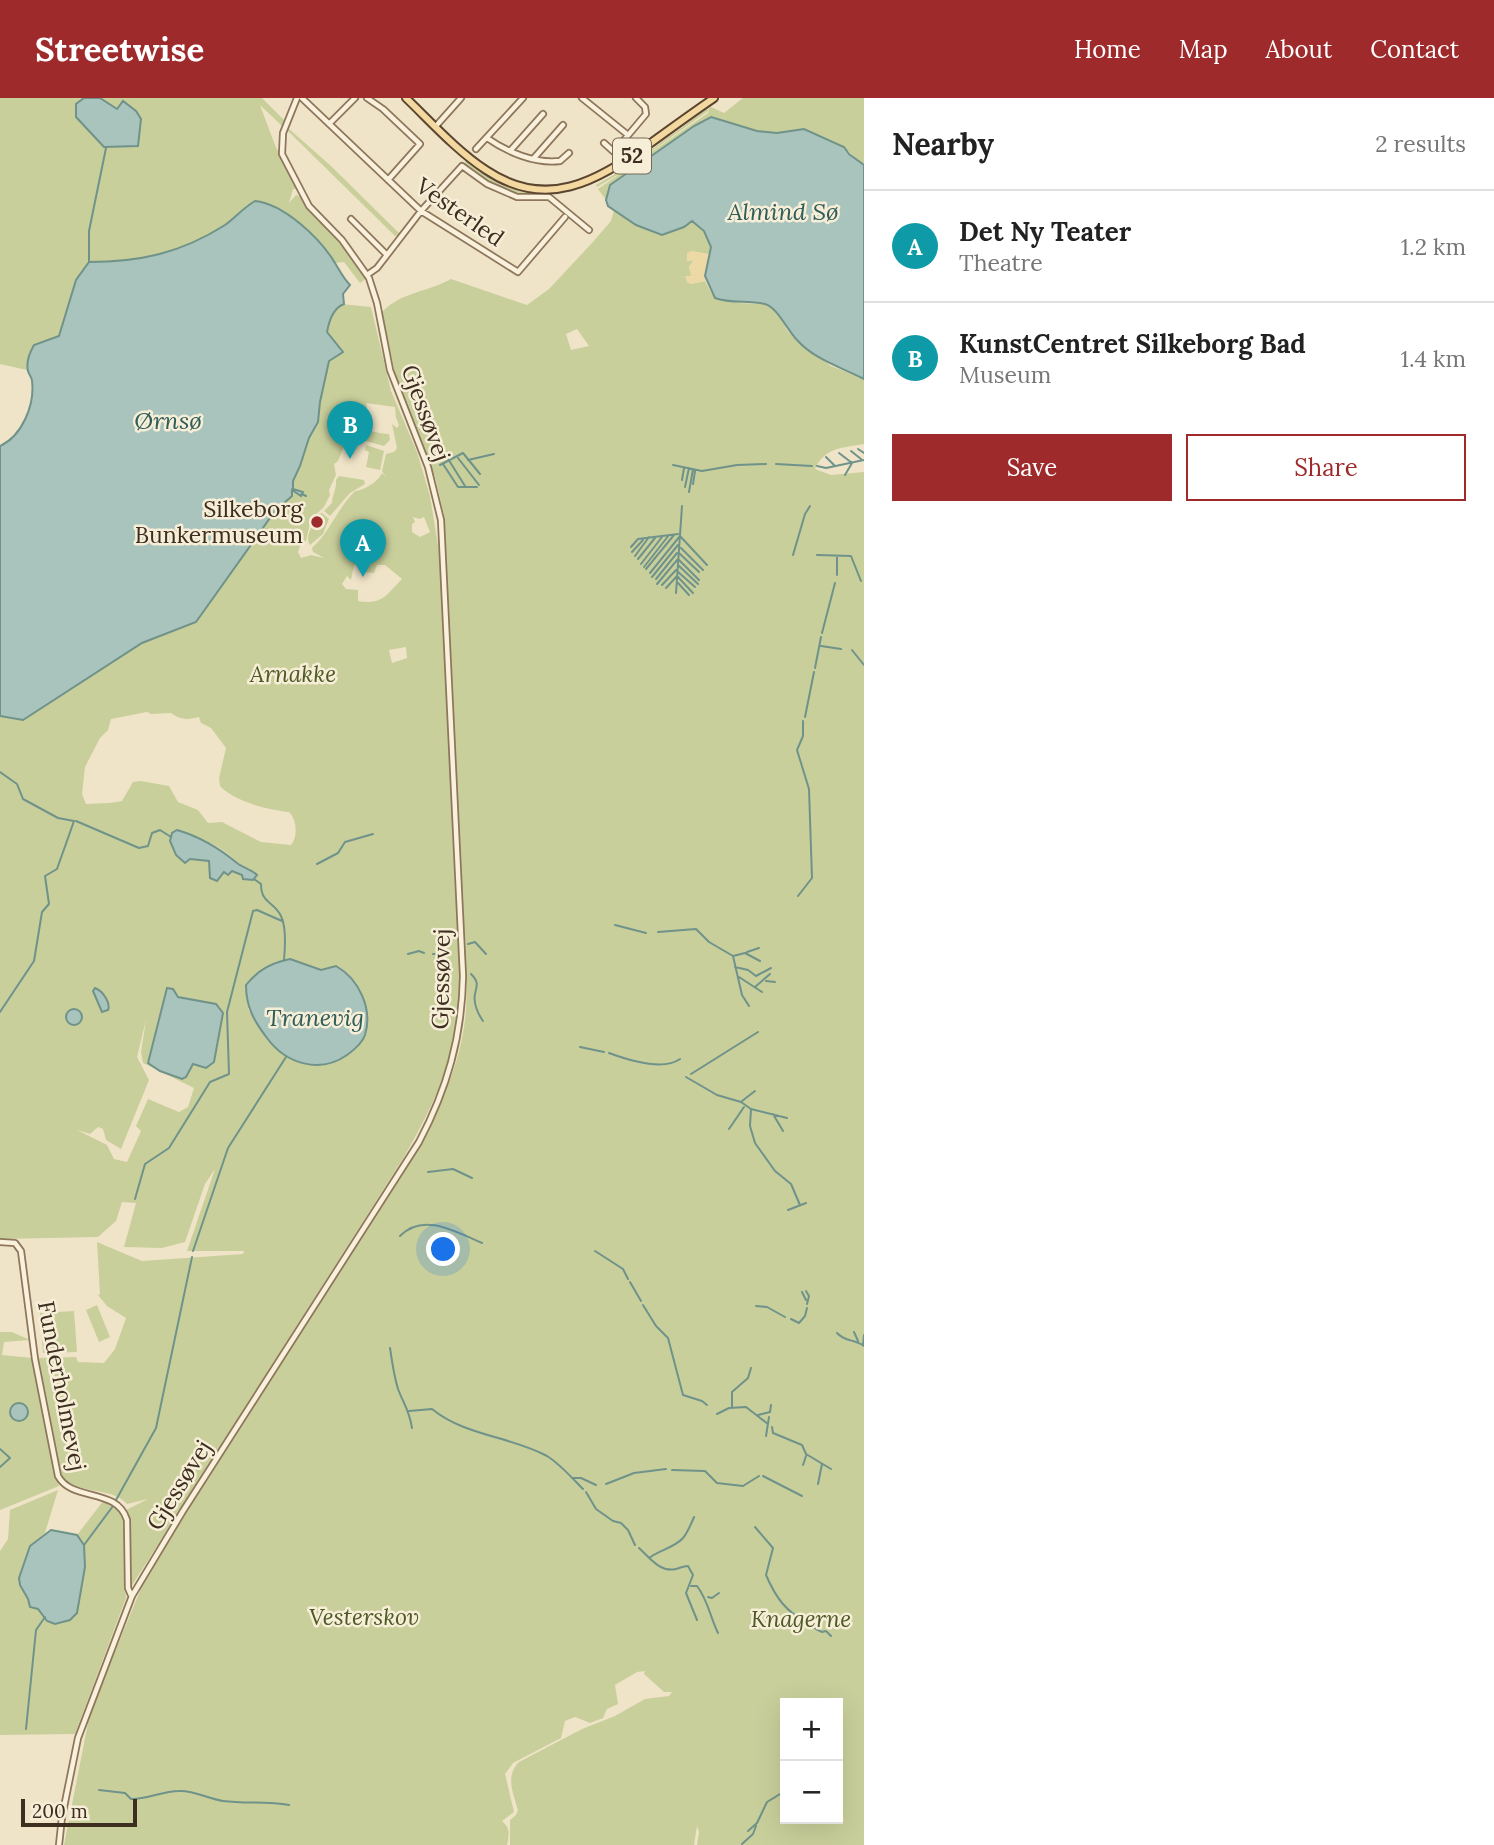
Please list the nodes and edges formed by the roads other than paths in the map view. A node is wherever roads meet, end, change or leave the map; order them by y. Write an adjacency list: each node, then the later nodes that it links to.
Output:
1 (297, 98): 28 (street, Gjessøvej)
2 (302, 98): 12 (street, Vesterled)
3 (355, 98): 12 (street)
4 (367, 98): 22 (street)
5 (406, 98): 14 (main road, 52)
6 (461, 98): 14 (street)
7 (523, 98): 16 (street)
8 (582, 98): 15 (street)
9 (636, 98): 15 (street)
10 (714, 98): 14 (main road, 52)
11 (543, 114): 19 (street)
12 (329, 124): 22 (street, Vesterled)
13 (563, 125): 21 (street)
14 (436, 126)
15 (628, 135): 17 (street)
16 (487, 138): 18 (street); 19 (street)
17 (604, 143)
18 (476, 149)
19 (510, 151): 21 (street)
20 (569, 153): 21 (street)
21 (534, 158)
22 (388, 180): 23 (street, Vesterled)
23 (421, 211): 24 (street, Vesterled); 26 (street); 27 (street)
24 (565, 217)
25 (352, 219): 27 (street)
26 (589, 230)
27 (387, 255): 28 (street)
28 (368, 275): 30 (street, Gjessøvej)
29 (0, 1242): 30 (street, Funderholmevej)
30 (132, 1596): 31 (street, Gjessøvej)
31 (59, 1845)

